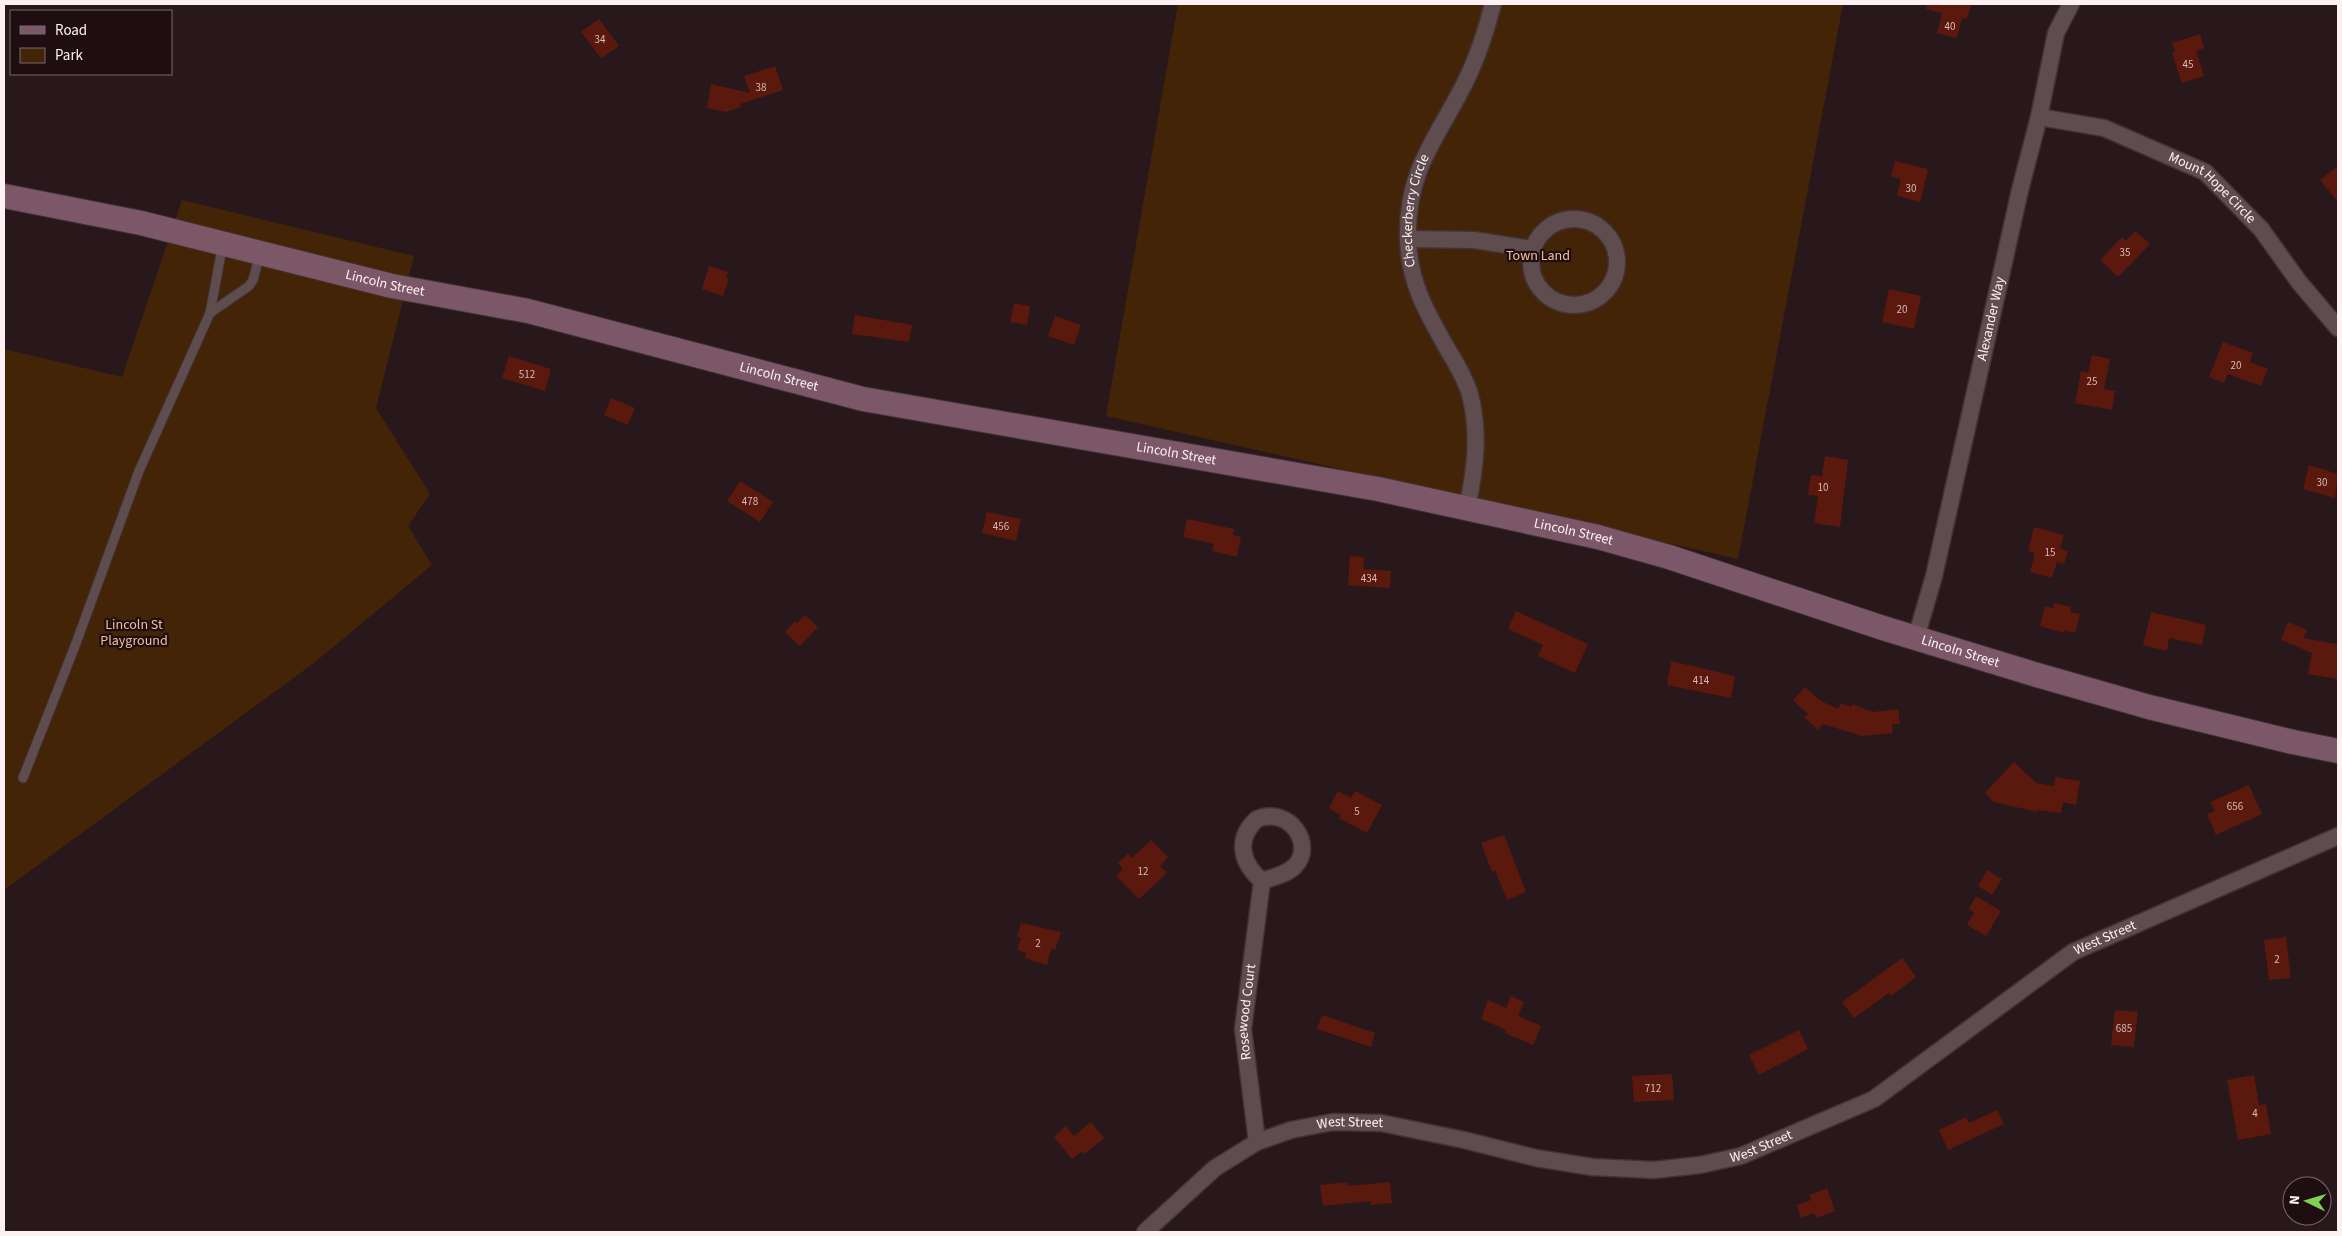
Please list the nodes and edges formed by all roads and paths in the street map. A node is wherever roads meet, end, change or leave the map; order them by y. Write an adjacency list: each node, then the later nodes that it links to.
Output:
1 (1493, 4): 5 (street, Checkerberry Circle)
2 (2072, 4): 3 (street, Alexander Way)
3 (2039, 117): 10 (street, Mount Hope Circle); 12 (street, Alexander Way)
4 (4, 196): 6 (main road, Lincoln Street)
5 (1408, 239): 7 (street); 11 (street, Checkerberry Circle)
6 (223, 243): 8 (main road, Lincoln Street); 9 (lane)
7 (1532, 249): 7 (street)
8 (260, 252): 9 (lane); 11 (main road, Lincoln Street)
9 (210, 313): 14 (lane)
10 (2338, 328)
11 (1467, 507): 12 (main road, Lincoln Street)
12 (1916, 638): 13 (main road, Lincoln Street)
13 (2338, 751)
14 (23, 778)
15 (2338, 836): 17 (street, West Street)
16 (1262, 881): 17 (street, Rosewood Court)
17 (1257, 1142): 18 (street, West Street)
18 (1145, 1232)

